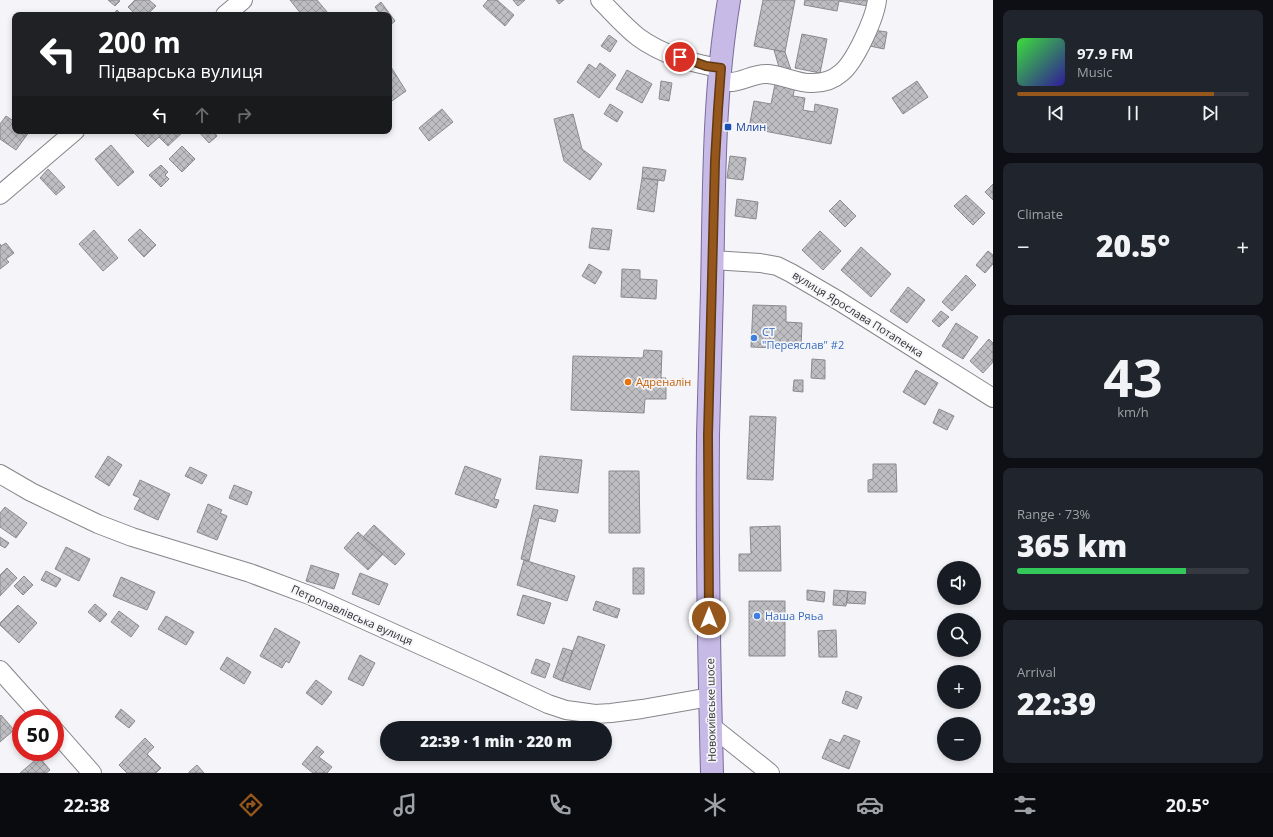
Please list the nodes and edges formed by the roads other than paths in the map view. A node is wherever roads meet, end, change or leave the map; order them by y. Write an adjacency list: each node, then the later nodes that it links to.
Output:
1 (244, 0): 5 (street)
2 (600, 0): 6 (street)
3 (729, 0): 6 (main road, Новокиївське шосе)
4 (877, 0): 6 (street)
5 (229, 12)
6 (721, 74): 9 (main road, Новокиївське шосе)
7 (71, 134): 8 (street)
8 (0, 195)
9 (712, 260): 10 (street, вулиця Ярослава Потапенка); 13 (main road, Новокиївське шосе)
10 (993, 398)
11 (0, 474): 13 (street, Петропавлівська вулиця)
12 (0, 670): 14 (street)
13 (710, 697): 15 (main road, Новокиївське шосе)
14 (35, 709)
15 (711, 726): 18 (main road, Новокиївське шосе); 19 (street)
16 (64, 741): 17 (street)
17 (92, 773)
18 (712, 773)
19 (770, 773)

